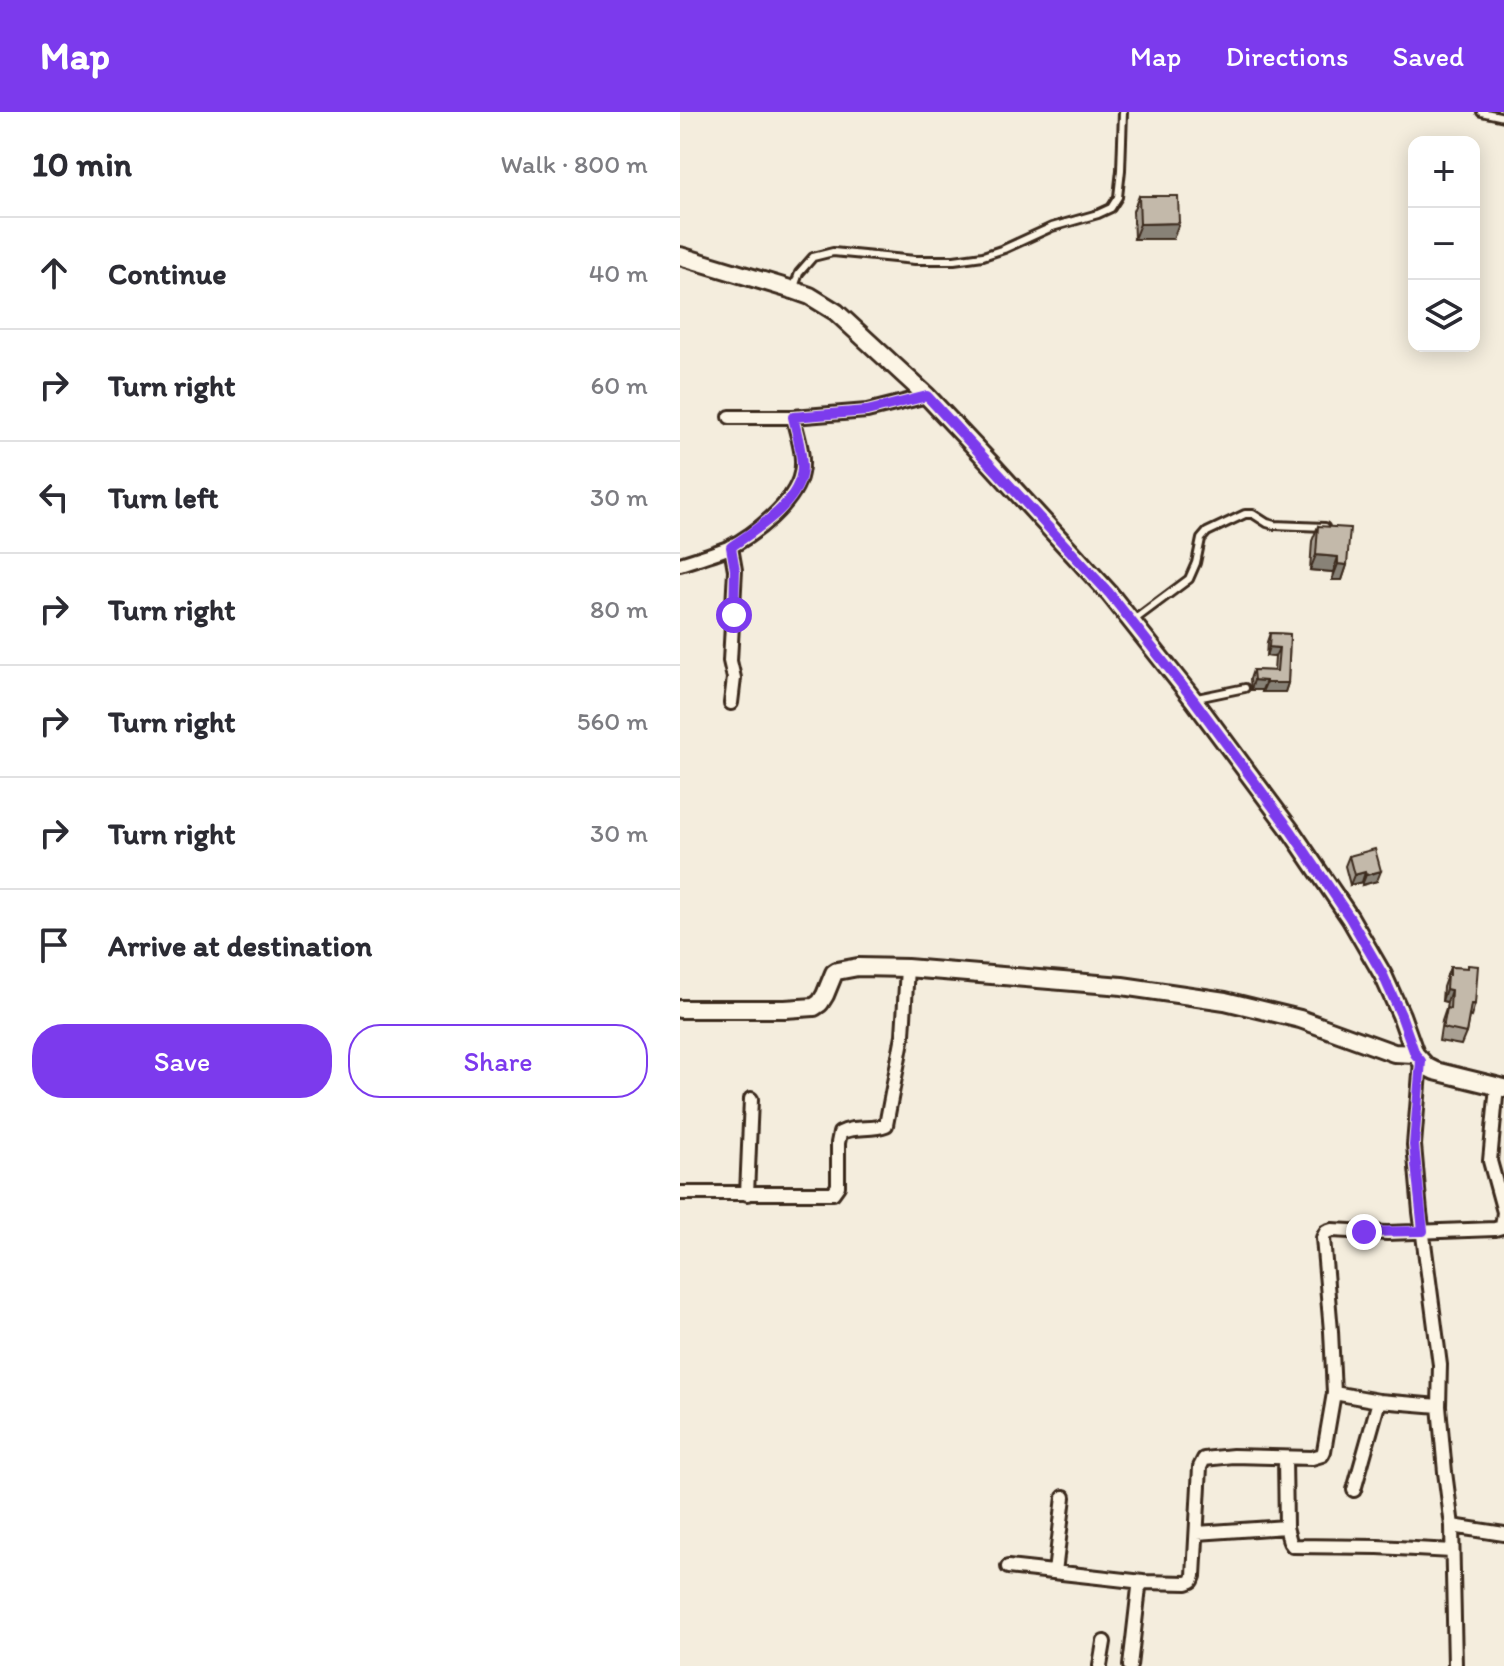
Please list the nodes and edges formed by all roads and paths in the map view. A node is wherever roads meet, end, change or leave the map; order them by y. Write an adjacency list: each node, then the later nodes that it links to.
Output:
1 (1123, 112): 5 (lane)
2 (1481, 112): 3 (lane)
3 (1504, 117)
4 (680, 256): 5 (main road)
5 (793, 290): 6 (main road)
6 (927, 396): 8 (street); 12 (main road)
7 (730, 417): 8 (street)
8 (793, 417): 10 (street)
9 (1332, 527): 12 (lane)
10 (731, 547): 11 (street); 15 (street)
11 (680, 564)
12 (1132, 622): 14 (main road)
13 (1245, 688): 14 (lane)
14 (1193, 699): 18 (main road)
15 (731, 703)
16 (907, 968): 17 (main road); 18 (main road); 22 (street)
17 (680, 1009)
18 (1418, 1057): 19 (main road); 23 (street)
19 (1500, 1087): 23 (street)
20 (751, 1099): 22 (street)
21 (680, 1193): 22 (street)
22 (747, 1194)
23 (1423, 1231): 24 (street); 26 (street)
24 (1334, 1393): 25 (street); 27 (street)
25 (1379, 1401): 26 (street); 28 (street)
26 (1439, 1406): 30 (street)
27 (1285, 1458): 31 (street); 32 (street)
28 (1354, 1490)
29 (1064, 1497): 36 (street)
30 (1452, 1526): 33 (street); 34 (street)
31 (1286, 1527): 32 (street); 34 (street)
32 (1197, 1533): 37 (street)
33 (1504, 1534)
34 (1452, 1551): 41 (street)
35 (1008, 1567): 36 (street)
36 (1055, 1572): 37 (street)
37 (1143, 1582): 40 (street)
38 (1104, 1642): 39 (street)
39 (1100, 1666)
40 (1130, 1666)
41 (1455, 1666)

